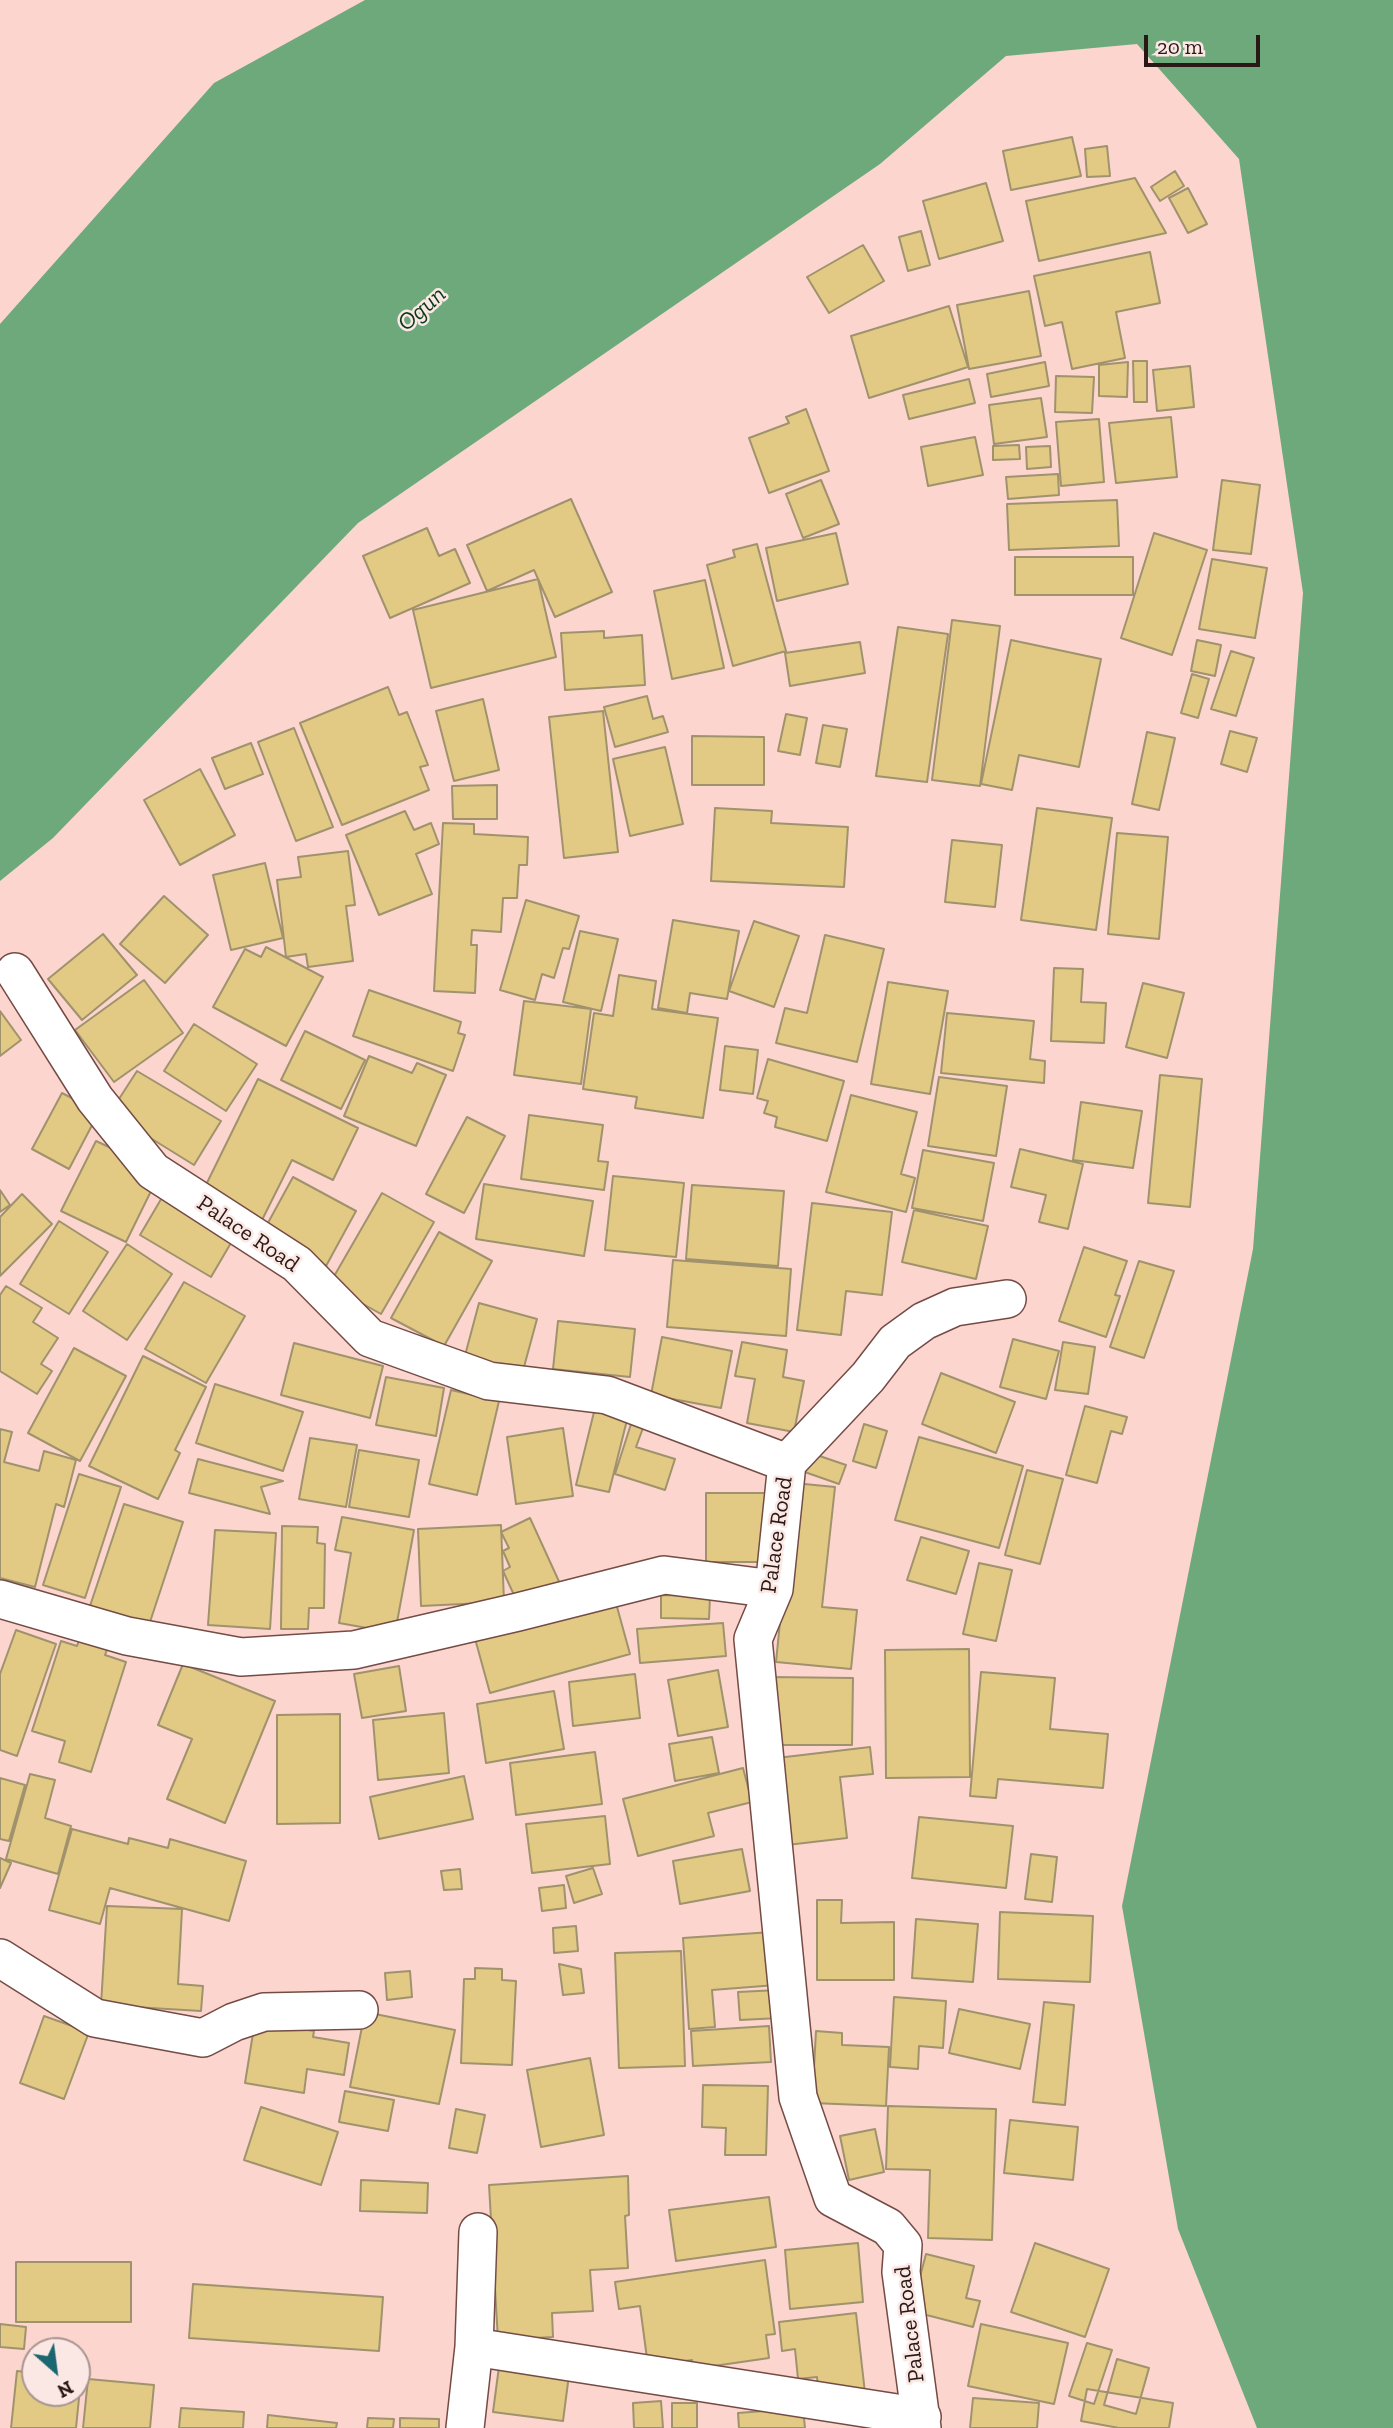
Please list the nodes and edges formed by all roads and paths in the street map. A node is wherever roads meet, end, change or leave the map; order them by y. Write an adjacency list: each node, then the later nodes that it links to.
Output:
1 (15, 972): 3 (street, Palace Road)
2 (1007, 1299): 3 (street)
3 (787, 1463): 4 (street, Palace Road)
4 (774, 1589): 5 (street); 10 (street, Palace Road)
5 (0, 1599)
6 (0, 1958): 7 (street)
7 (359, 2010)
8 (478, 2232): 9 (street)
9 (474, 2347): 10 (street); 11 (street)
10 (922, 2422)
11 (465, 2428)

